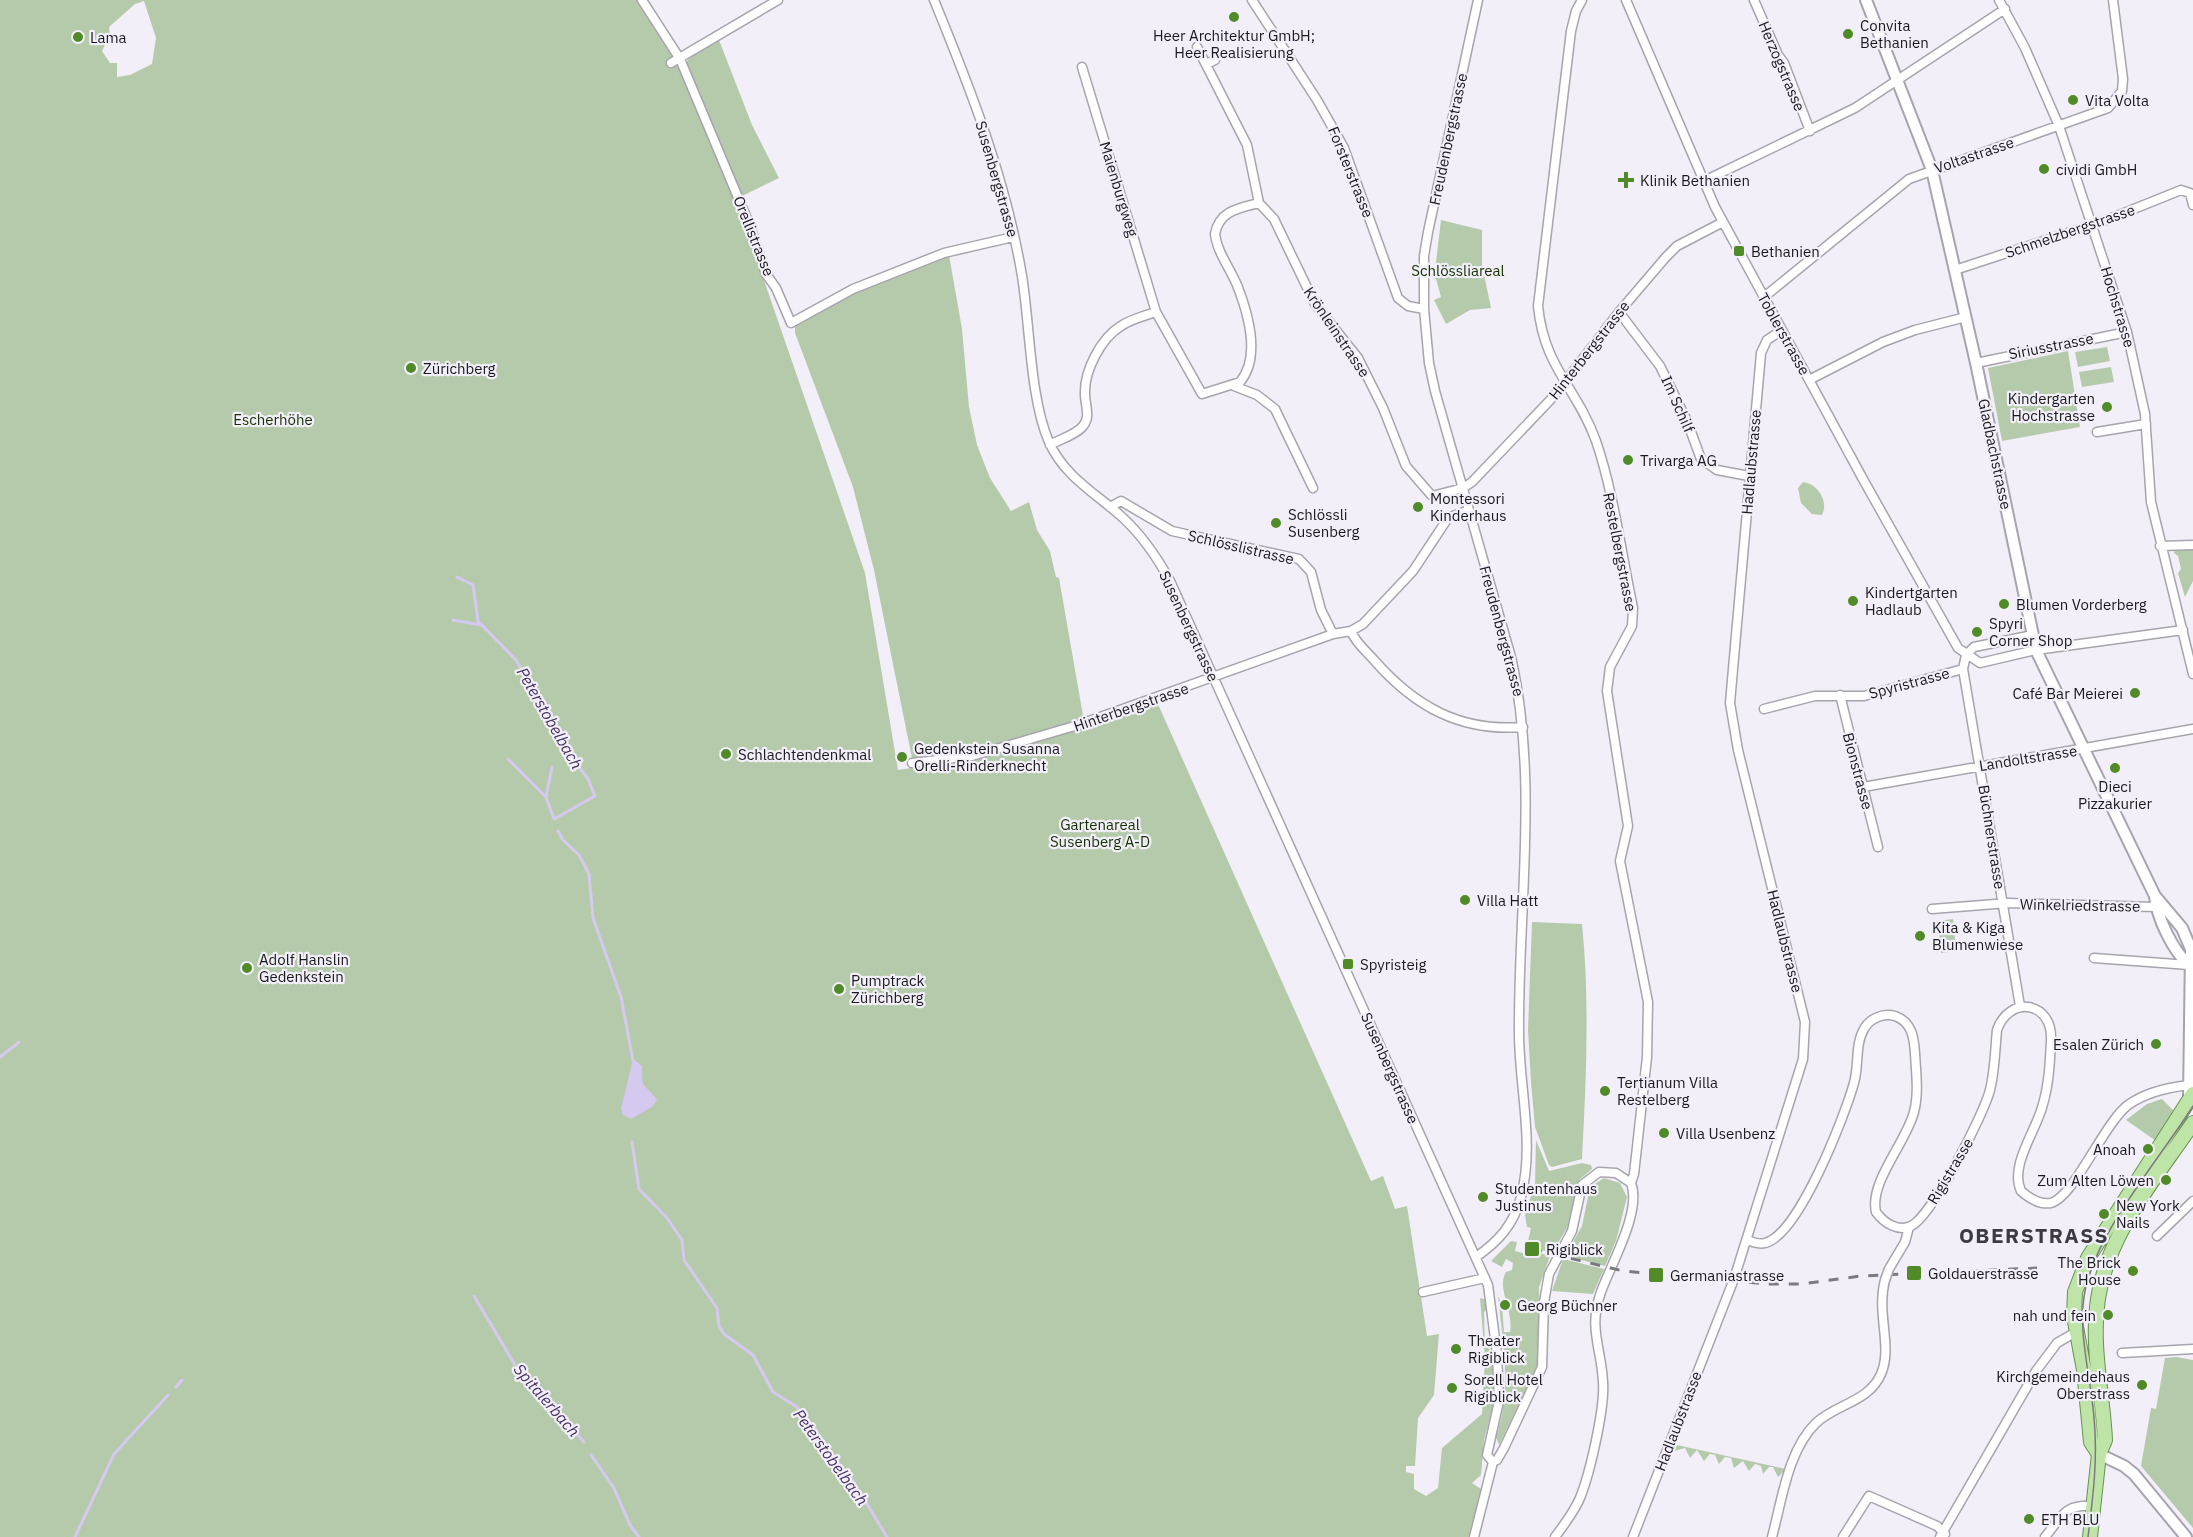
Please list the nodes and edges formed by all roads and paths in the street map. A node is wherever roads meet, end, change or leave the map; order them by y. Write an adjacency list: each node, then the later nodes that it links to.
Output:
1 (642, 0): 14 (street, Orellistrasse)
2 (778, 0): 14 (street)
3 (934, 0): 29 (street, Susenbergstrasse)
4 (1252, 0): 32 (street, Forsterstrasse)
5 (1479, 0): 32 (street, Freudenbergstrasse)
6 (1582, 0): 40 (street, Restelbergstrasse)
7 (1626, 0): 23 (street, Toblerstrasse)
8 (1754, 0): 21 (street, Herzogstrasse)
9 (1866, 0): 19 (street, Gladbachstrasse)
10 (1999, 0): 12 (street, Hochstrasse)
11 (2113, 0): 20 (street, Voltastrasse)
12 (2005, 9): 19 (street); 20 (street, Hochstrasse)
13 (1197, 48): 17 (street)
14 (680, 58): 16 (street); 29 (street, Orellistrasse)
15 (1215, 60): 17 (street)
16 (671, 63)
17 (1206, 64): 25 (street)
18 (1082, 67): 33 (street, Maienburgweg)
19 (1899, 80): 21 (street); 22 (street, Gladbachstrasse)
20 (2058, 126): 22 (street, Voltastrasse); 28 (street, Hochstrasse)
21 (1810, 131): 23 (street)
22 (1932, 170): 30 (street, Gladbachstrasse); 31 (street, Voltastrasse)
23 (1704, 182): 27 (street, Toblerstrasse)
24 (2188, 189): 26 (street); 28 (street, Schmelzbergstrasse)
25 (1259, 203): 41 (street); 47 (street, Krönleinstrasse)
26 (2193, 205)
27 (1723, 222): 31 (street, Toblerstrasse); 34 (street, Hinterbergstrasse)
28 (2091, 224): 30 (street, Schmelzbergstrasse); 37 (street, Hochstrasse)
29 (1013, 237): 44 (street, Susenbergstrasse)
30 (1955, 270): 35 (street, Gladbachstrasse)
31 (1764, 297): 36 (street, Toblerstrasse)
32 (1424, 309): 47 (street, Freudenbergstrasse)
33 (1156, 312): 41 (street); 44 (street)
34 (1619, 312): 40 (street, Hinterbergstrasse); 45 (street, Im Schilf)
35 (1966, 317): 38 (street, Gladbachstrasse); 39 (street)
36 (1782, 330): 39 (street, Toblerstrasse); 45 (street, Hadlaubstrasse)
37 (2127, 332): 38 (street, Siriusstrasse); 42 (street, Hochstrasse)
38 (1976, 363): 55 (street, Gladbachstrasse)
39 (1809, 380): 57 (street, Toblerstrasse)
40 (1564, 383): 47 (street, Hinterbergstrasse); 78 (street, Restelbergstrasse)
41 (1234, 386): 46 (street)
42 (2146, 424): 43 (street); 51 (street, Hochstrasse)
43 (2097, 432)
44 (1050, 445): 48 (street, Susenbergstrasse)
45 (1749, 476): 82 (street, Hadlaubstrasse)
46 (1313, 488)
47 (1463, 488): 49 (street, Freudenbergstrasse)
48 (1110, 507): 54 (street, Schlösslistrasse); 60 (street, Susenbergstrasse)
49 (1469, 510): 53 (street); 63 (street, Freudenbergstrasse)
50 (2193, 545): 51 (street)
51 (2160, 546): 52 (street, Hochstrasse)
52 (2183, 630): 56 (street, Spyristrasse); 59 (street, Hochstrasse)
53 (1352, 631): 54 (street, Hinterbergstrasse); 63 (street)
54 (1333, 634): 60 (street, Hinterbergstrasse)
55 (2033, 635): 56 (street, Gladbachstrasse); 57 (street)
56 (2036, 650): 57 (street, Spyristrasse); 65 (street, Gladbachstrasse)
57 (1966, 655): 58 (street, Spyristrasse)
58 (1963, 669): 61 (street, Spyristrasse); 67 (street, Büchnerstrasse)
59 (2193, 674)
60 (1214, 678): 66 (street, Hinterbergstrasse); 83 (street, Susenbergstrasse)
61 (1840, 695): 62 (street, Spyristrasse); 68 (street, Bionstrasse)
62 (1764, 709)
63 (1523, 727): 83 (street, Freudenbergstrasse)
64 (2193, 729): 65 (street, Landoltstrasse)
65 (2083, 749): 67 (street, Landoltstrasse); 70 (street, Gladbachstrasse)
66 (912, 762)
67 (1980, 766): 68 (street, Landoltstrasse); 71 (street, Büchnerstrasse)
68 (1863, 787): 69 (street, Bionstrasse)
69 (1878, 846)
70 (2156, 902): 71 (street, Winkelriedstrasse); 74 (street, Gladbachstrasse)
71 (2003, 903): 72 (street, Winkelriedstrasse); 75 (street, Büchnerstrasse)
72 (1932, 909)
73 (2094, 958): 74 (street)
74 (2189, 965): 76 (street, Gladbachstrasse)
75 (2020, 1006): 77 (street); 80 (street, Rigistrasse)
76 (2192, 1063): 77 (street, Gladbachstrasse)
77 (2191, 1107): 86 (main road); 89 (main road)
78 (1631, 1183): 90 (street); 94 (street)
79 (2193, 1201): 81 (street)
80 (1909, 1227): 82 (street); 96 (street, bridge)
81 (2157, 1236)
82 (1747, 1240): 95 (street, Hadlaubstrasse)
83 (1476, 1257): 84 (street)
84 (1485, 1278): 85 (street); 90 (street)
85 (1422, 1292)
86 (2076, 1332): 89 (main road); 92 (street)
87 (2193, 1349): 88 (street)
88 (2122, 1353)
89 (2098, 1454): 91 (main road); 100 (street)
90 (1493, 1462): 93 (street)
91 (2094, 1506): 98 (street); 99 (main road)
92 (1944, 1535): 97 (street)
93 (1474, 1537)
94 (1555, 1537)
95 (1633, 1537)
96 (1772, 1537)
97 (1843, 1537)
98 (2045, 1537)
99 (2090, 1537)
100 (2186, 1537)

